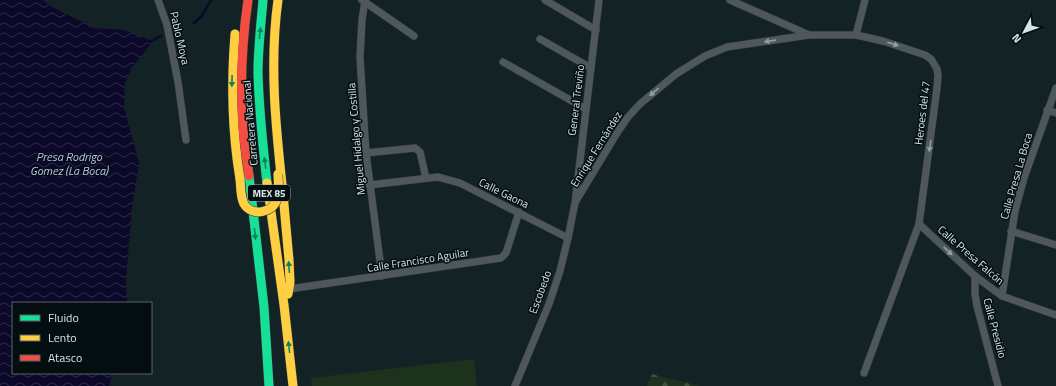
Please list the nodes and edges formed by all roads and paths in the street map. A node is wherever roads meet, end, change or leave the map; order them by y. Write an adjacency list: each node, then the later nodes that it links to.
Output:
1 (158, 0): 24 (street, Pablo Moya)
2 (248, 0): 41 (highway, Carretera Nacional / MEX 85, one-way to 41)
3 (263, 0): 38 (highway, Carretera Nacional / MEX 85, one-way to 3)
4 (274, 0): 11 (highway, MEX 85, one-way to 4, bridge)
5 (278, 0): 36 (highway, MEX 85, one-way to 5)
6 (545, 0): 12 (street)
7 (600, 0): 12 (street, General Treviño)
8 (730, 0): 13 (street, Heroes del 47)
9 (864, 0): 14 (street)
10 (364, 1): 15 (street); 25 (street, Miguel Hidalgo y Costilla)
11 (238, 8)
12 (596, 30): 18 (street, General Treviño)
13 (809, 35): 14 (street, Heroes del 47); 28 (street, Enrique Fernández, one-way to 28)
14 (856, 35): 30 (street, Heroes del 47, one-way to 30)
15 (414, 36)
16 (540, 39): 18 (street)
17 (503, 62): 21 (street)
18 (591, 68): 21 (street, General Treviño)
19 (1056, 88): 20 (street, Calle Presa La Boca)
20 (1053, 102): 22 (street, Calle Presa La Boca)
21 (586, 110): 28 (street, General Treviño)
22 (1047, 110): 23 (street); 31 (street, Calle Presa La Boca)
23 (1056, 113)
24 (186, 140)
25 (366, 153): 26 (street); 27 (street, Miguel Hidalgo y Costilla)
26 (426, 178): 27 (street, Calle Gaona); 29 (street, Calle Gaona)
27 (369, 185): 34 (street, Miguel Hidalgo y Costilla)
28 (575, 203): 32 (street, Escobedo)
29 (519, 212): 32 (street, Calle Gaona); 34 (street, Calle Francisco Aguilar)
30 (919, 224): 35 (street, Calle Presa Falcón, one-way to 35); 40 (street, Heroes del 47)
31 (1012, 231): 33 (street); 37 (street, Calle Presa La Boca)
32 (568, 238): 43 (street, Escobedo)
33 (1056, 245)
34 (382, 276): 36 (street, Calle Francisco Aguilar)
35 (975, 276): 37 (street, Calle Presa Falcón); 44 (street, Calle Presidio)
36 (289, 290): 38 (highway, MEX 85)
37 (1002, 296): 39 (street, Calle Presa Falcón)
38 (284, 305): 42 (highway, Carretera Nacional / MEX 85, one-way to 38)
39 (1056, 315)
40 (864, 373)
41 (269, 386)
42 (293, 386)
43 (515, 386)
44 (998, 386)

